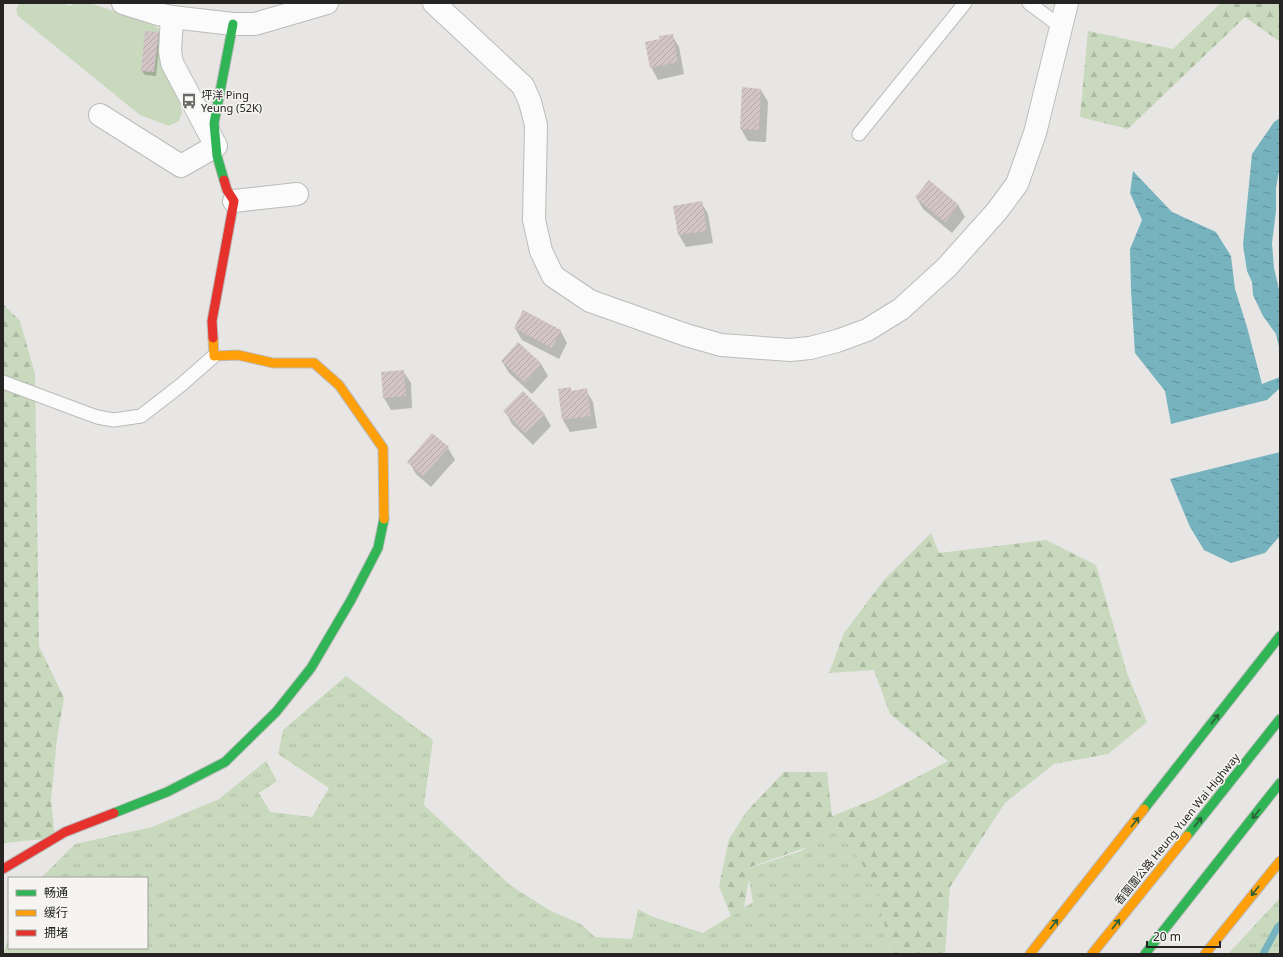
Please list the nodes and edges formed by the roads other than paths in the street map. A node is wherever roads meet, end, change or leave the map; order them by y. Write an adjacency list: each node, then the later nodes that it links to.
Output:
1 (123, 3): 7 (street)
2 (327, 3): 8 (street)
3 (434, 3): 9 (street)
4 (966, 3): 11 (lane)
5 (1029, 3): 9 (lane)
6 (1068, 3): 9 (street)
7 (172, 17): 8 (street); 12 (street)
8 (233, 24): 12 (main road)
9 (1061, 27)
10 (100, 115): 12 (street)
11 (859, 134)
12 (216, 146): 14 (main road)
13 (297, 194): 14 (street)
14 (234, 201): 15 (main road)
15 (214, 356): 16 (lane); 21 (main road)
16 (3, 382)
17 (1280, 636): 22 (main road, one-way to 17)
18 (1280, 719): 23 (main road, 香園圍公路 Heung Yuen Wai Highway, one-way to 18)
19 (1280, 783): 24 (main road, one-way to 24)
20 (1280, 861): 25 (main road, one-way to 25)
21 (3, 869)
22 (1030, 954)
23 (1092, 954)
24 (1145, 954)
25 (1205, 954)

